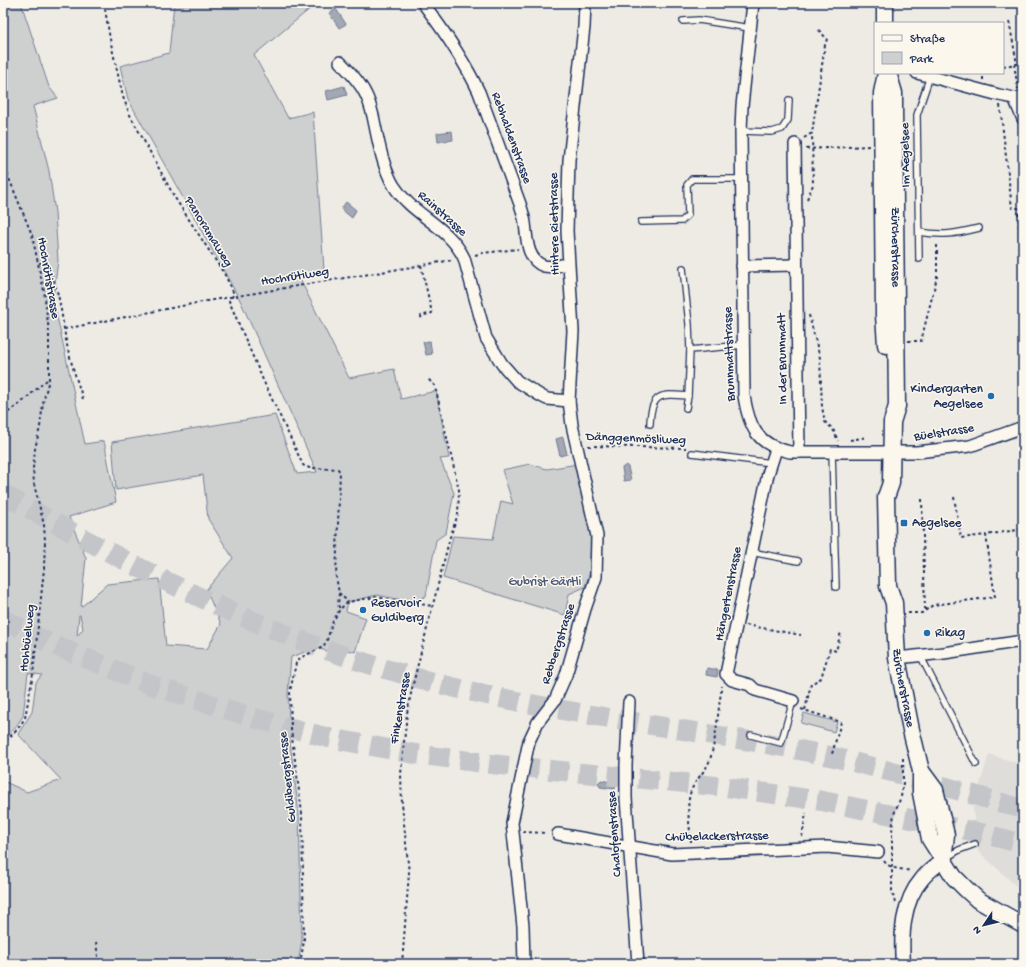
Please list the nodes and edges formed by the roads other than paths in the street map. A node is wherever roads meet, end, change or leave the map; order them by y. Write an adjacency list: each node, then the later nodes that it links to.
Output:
1 (423, 3): 22 (street, Rebhaldenstrasse)
2 (585, 3): 22 (street, Hintere Rietstrasse)
3 (753, 3): 7 (street, Brunnmattstrasse)
4 (885, 3): 6 (main road)
5 (683, 21): 7 (lane)
6 (885, 22)
7 (750, 28): 15 (street, Brunnmattstrasse)
8 (340, 62): 29 (street, Rainstrasse)
9 (887, 74): 37 (main road, Zürcherstrasse)
10 (921, 74): 11 (street)
11 (930, 76): 12 (street); 20 (lane, Im Aegelsee)
12 (1019, 97): 14 (street)
13 (790, 100): 15 (lane)
14 (1023, 119)
15 (741, 131): 17 (street, Brunnmattstrasse)
16 (795, 147): 23 (street, In der Brunnmatt)
17 (740, 179): 18 (lane); 24 (street, Brunnmattstrasse)
18 (641, 222)
19 (979, 228): 20 (lane)
20 (919, 232): 21 (lane, Im Aegelsee)
21 (919, 258)
22 (568, 264): 29 (street, Hintere Rietstrasse)
23 (796, 265): 24 (street); 35 (street, In der Brunnmatt)
24 (742, 266): 26 (street, Brunnmattstrasse)
25 (683, 268): 27 (lane)
26 (743, 345): 27 (lane); 34 (street, Brunnmattstrasse)
27 (690, 350): 28 (lane)
28 (688, 396): 30 (lane); 31 (lane)
29 (569, 401): 33 (street, Hintere Rietstrasse)
30 (686, 408)
31 (650, 424)
32 (1023, 427): 37 (street, Büelstrasse)
33 (577, 446): 56 (street, Rebbergstrasse)
34 (776, 449): 35 (street, Brunnmattstrasse); 39 (street, Hängertenstrasse)
35 (799, 452): 36 (street, Brunnmattstrasse)
36 (832, 452): 37 (street, Brunnmattstrasse); 42 (lane)
37 (891, 452): 45 (main road, Zürcherstrasse)
38 (692, 453): 39 (lane)
39 (772, 463): 40 (street, Hängertenstrasse)
40 (751, 552): 41 (lane); 47 (street, Hängertenstrasse)
41 (798, 561)
42 (836, 587)
43 (1023, 641): 44 (street)
44 (920, 655): 45 (street); 49 (lane)
45 (897, 658): 54 (main road, Zürcherstrasse)
46 (629, 702): 52 (street, Chalofenstrasse)
47 (792, 704): 48 (lane)
48 (751, 735)
49 (976, 764)
50 (552, 834): 52 (street, Chübelackerstrasse)
51 (974, 844): 54 (lane)
52 (630, 847): 53 (street, Chübelackerstrasse); 57 (street, Chalofenstrasse)
53 (878, 852)
54 (943, 860): 55 (main road, Zürcherstrasse); 58 (street)
55 (1023, 926)
56 (524, 964)
57 (638, 964)
58 (903, 964)

